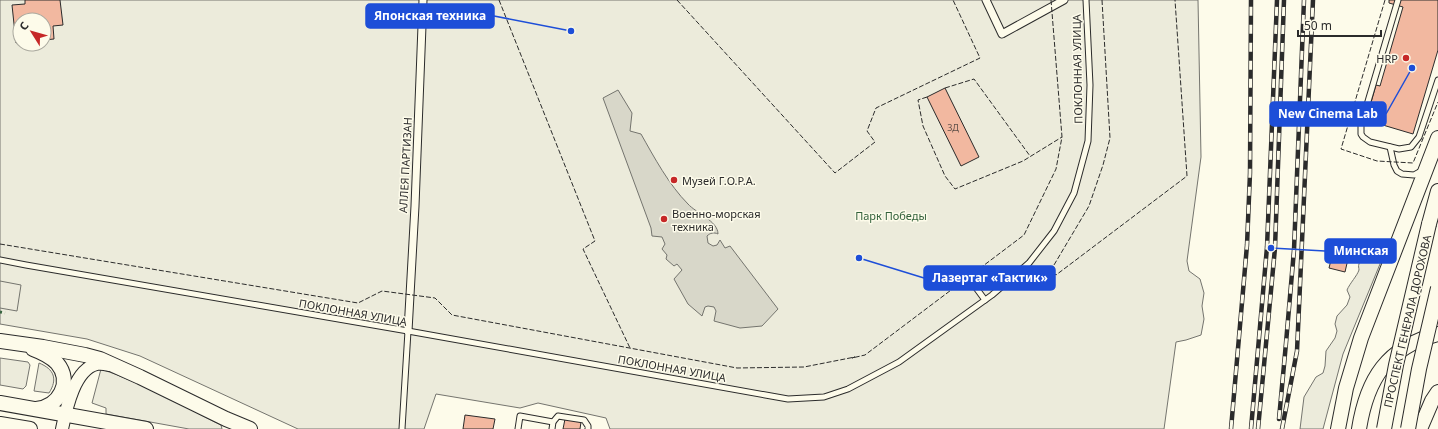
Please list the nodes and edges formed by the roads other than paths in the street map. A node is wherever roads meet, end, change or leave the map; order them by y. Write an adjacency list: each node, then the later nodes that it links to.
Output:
1 (423, 0): 15 (street, АЛЛЕЯ ПАРТИЗАН)
2 (986, 0): 3 (street)
3 (1064, 0)
4 (1086, 0): 14 (lane, ПОКЛОННАЯ УЛИЦА)
5 (1398, 0): 8 (lane)
6 (1438, 80): 8 (lane)
7 (1438, 138): 9 (main road)
8 (1390, 147): 9 (lane)
9 (1427, 167): 34 (main road)
10 (1438, 191): 36 (main road, ПРОСПЕКТ ГЕНЕРАЛА ДОРОХОВА, bridge)
11 (0, 260): 15 (lane, ПОКЛОННАЯ УЛИЦА)
12 (968, 277): 14 (lane)
13 (1438, 288): 37 (main road, ПРОСПЕКТ ГЕНЕРАЛА ДОРОХОВА, bridge)
14 (985, 300): 15 (lane, ПОКЛОННАЯ УЛИЦА)
15 (408, 331): 30 (lane)
16 (1438, 334): 35 (main road)
17 (0, 341): 18 (main road)
18 (19, 344): 19 (main road); 22 (main road)
19 (111, 365): 23 (street); 29 (main road)
20 (1438, 392): 38 (main road)
21 (0, 403): 22 (main road)
22 (34, 410): 23 (main road)
23 (65, 415): 27 (street); 28 (main road)
24 (553, 422): 31 (lane); 32 (lane); 33 (lane)
25 (0, 424): 26 (main road)
26 (24, 428)
27 (62, 429)
28 (146, 429)
29 (250, 429)
30 (402, 429)
31 (518, 429)
32 (552, 429)
33 (588, 429)
34 (1338, 429)
35 (1359, 429)
36 (1384, 429)
37 (1408, 429)
38 (1420, 429)

